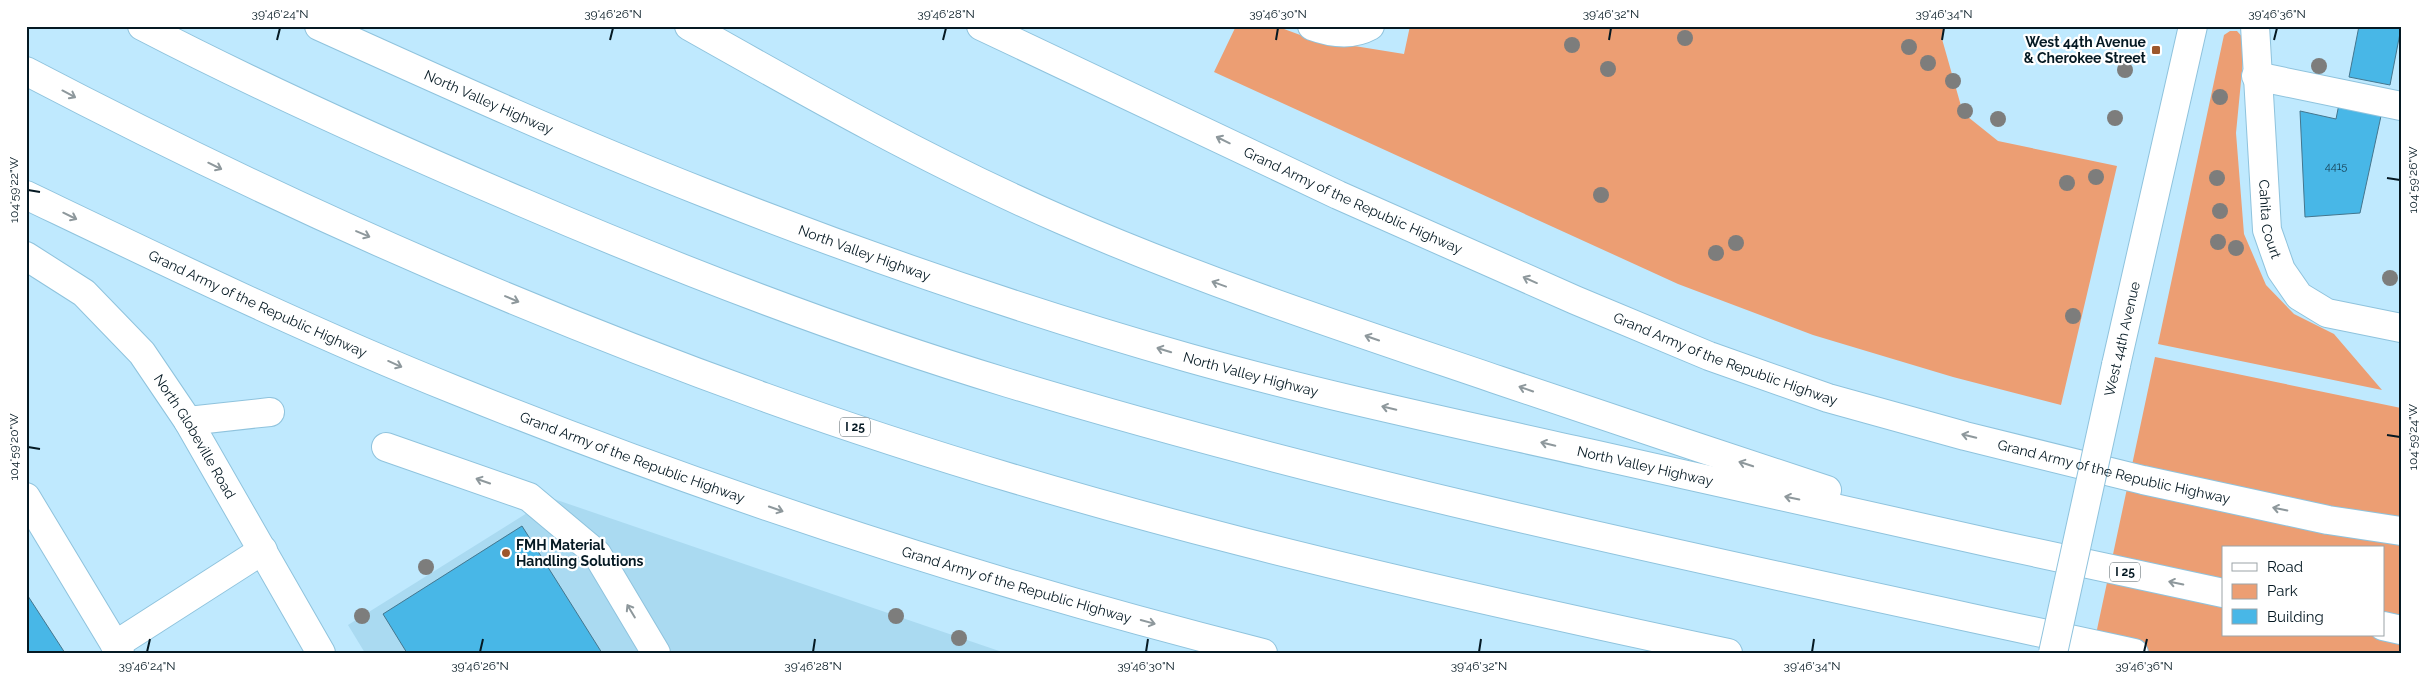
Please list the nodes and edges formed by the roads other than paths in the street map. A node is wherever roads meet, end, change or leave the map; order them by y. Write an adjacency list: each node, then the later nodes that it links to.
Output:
1 (142, 26): 35 (main road)
2 (320, 26): 25 (main road, North Valley Highway / I 25, one-way to 2)
3 (689, 26): 25 (main road, one-way to 3)
4 (981, 26): 11 (main road)
5 (1000, 26): 11 (main road)
6 (1312, 26): 7 (main road)
7 (1370, 26)
8 (2193, 26): 34 (main road, West 44th Avenue, bridge)
9 (2255, 26): 12 (main road, Cahita Court)
10 (26, 71): 33 (main road, I 25, one-way to 33)
11 (1087, 76): 21 (main road, Grand Army of the Republic Highway, one-way to 11)
12 (2256, 76): 13 (main road); 16 (main road, Cahita Court)
13 (2401, 106)
14 (26, 195): 32 (main road, Grand Army of the Republic Highway, one-way to 32)
15 (26, 256): 18 (main road, North Globeville Road)
16 (2401, 328)
17 (270, 412): 18 (main road)
18 (188, 421): 24 (main road, North Globeville Road)
19 (386, 448): 31 (main road, one-way to 19)
20 (26, 497): 29 (main road)
21 (2328, 520): 22 (main road); 23 (main road, Grand Army of the Republic Highway)
22 (2401, 522)
23 (2401, 531)
24 (262, 550): 29 (main road); 30 (main road, North Globeville Road)
25 (2027, 552): 26 (main road, North Valley Highway / I 25, one-way to 25)
26 (2222, 593)
27 (2384, 626): 28 (main road)
28 (2401, 630)
29 (117, 649)
30 (322, 653)
31 (656, 653)
32 (1263, 653)
33 (1728, 653)
34 (2053, 653)
35 (2134, 653)

